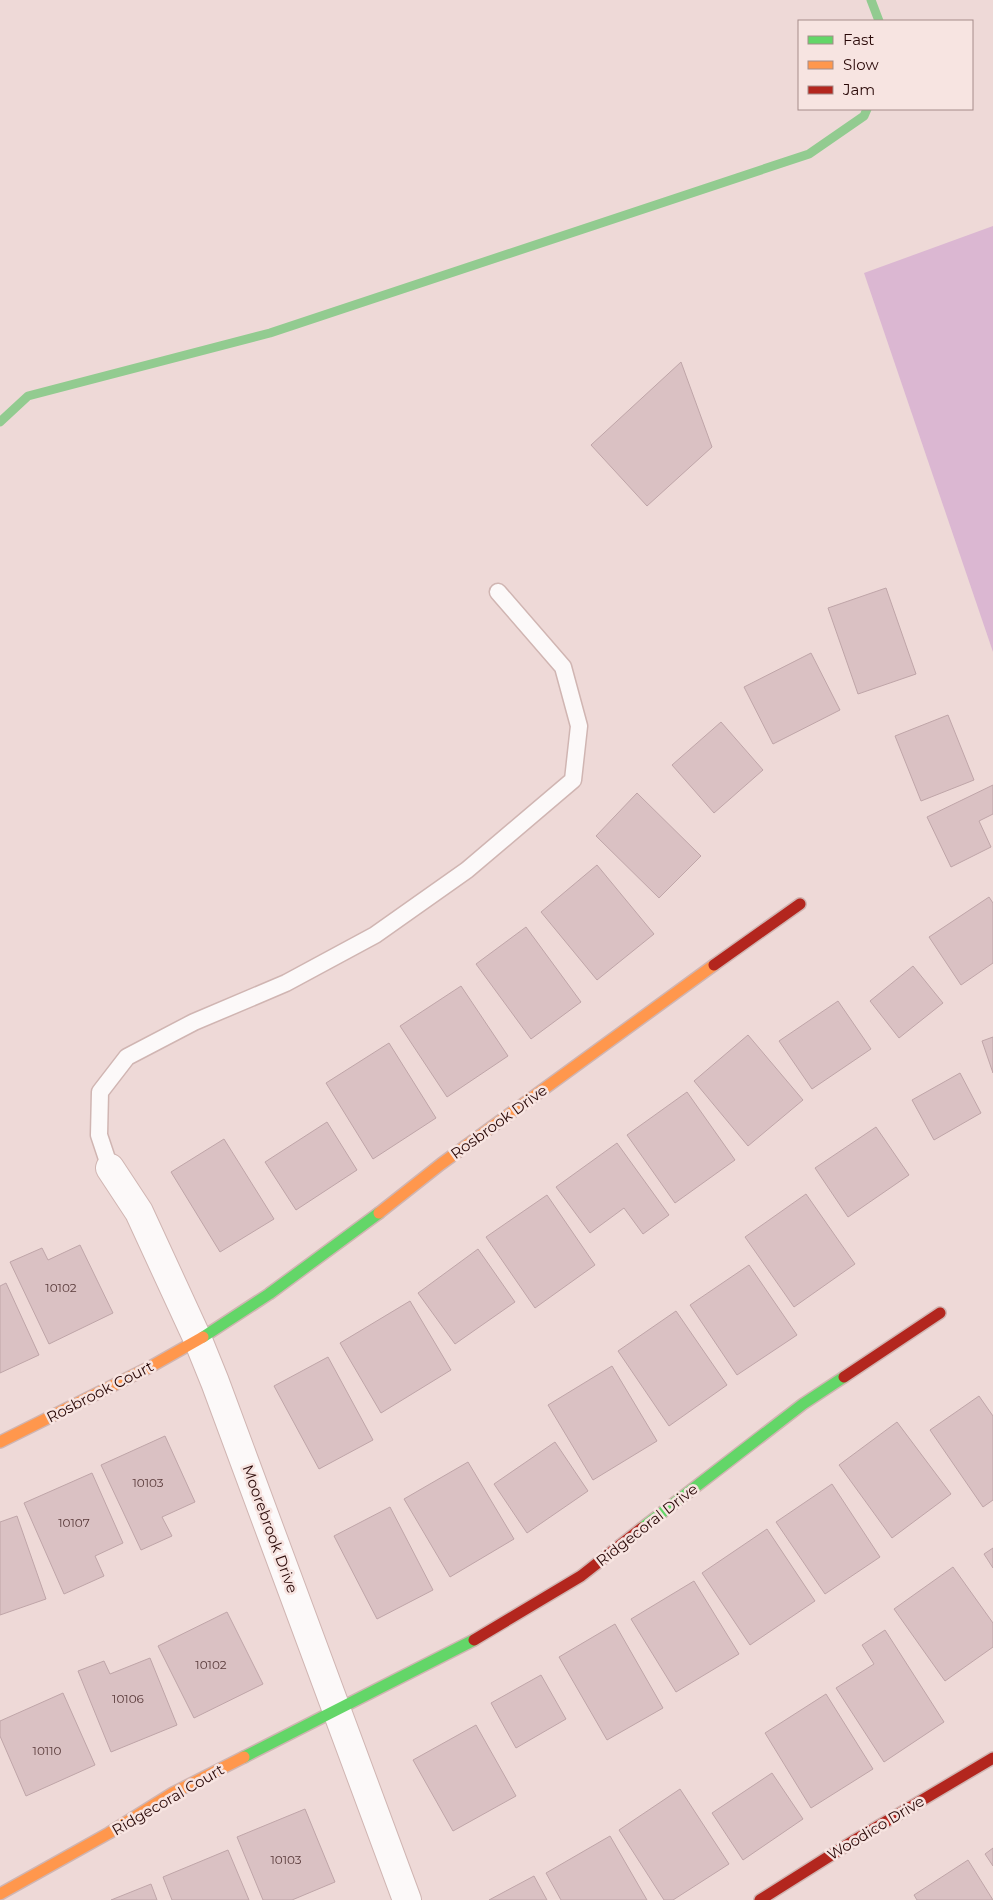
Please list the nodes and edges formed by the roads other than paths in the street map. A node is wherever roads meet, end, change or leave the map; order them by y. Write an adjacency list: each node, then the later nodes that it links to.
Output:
1 (498, 592): 3 (lane)
2 (800, 904): 5 (street, Rosbrook Drive)
3 (110, 1168): 5 (street, Moorebrook Drive)
4 (940, 1313): 7 (street, Ridgecoral Drive)
5 (198, 1340): 6 (street, Rosbrook Court); 7 (street, Moorebrook Drive)
6 (0, 1442)
7 (337, 1709): 9 (street, Ridgecoral Court); 10 (street, Moorebrook Drive)
8 (993, 1758): 11 (street, Woodico Drive)
9 (0, 1894)
10 (407, 1900)
11 (760, 1900)

